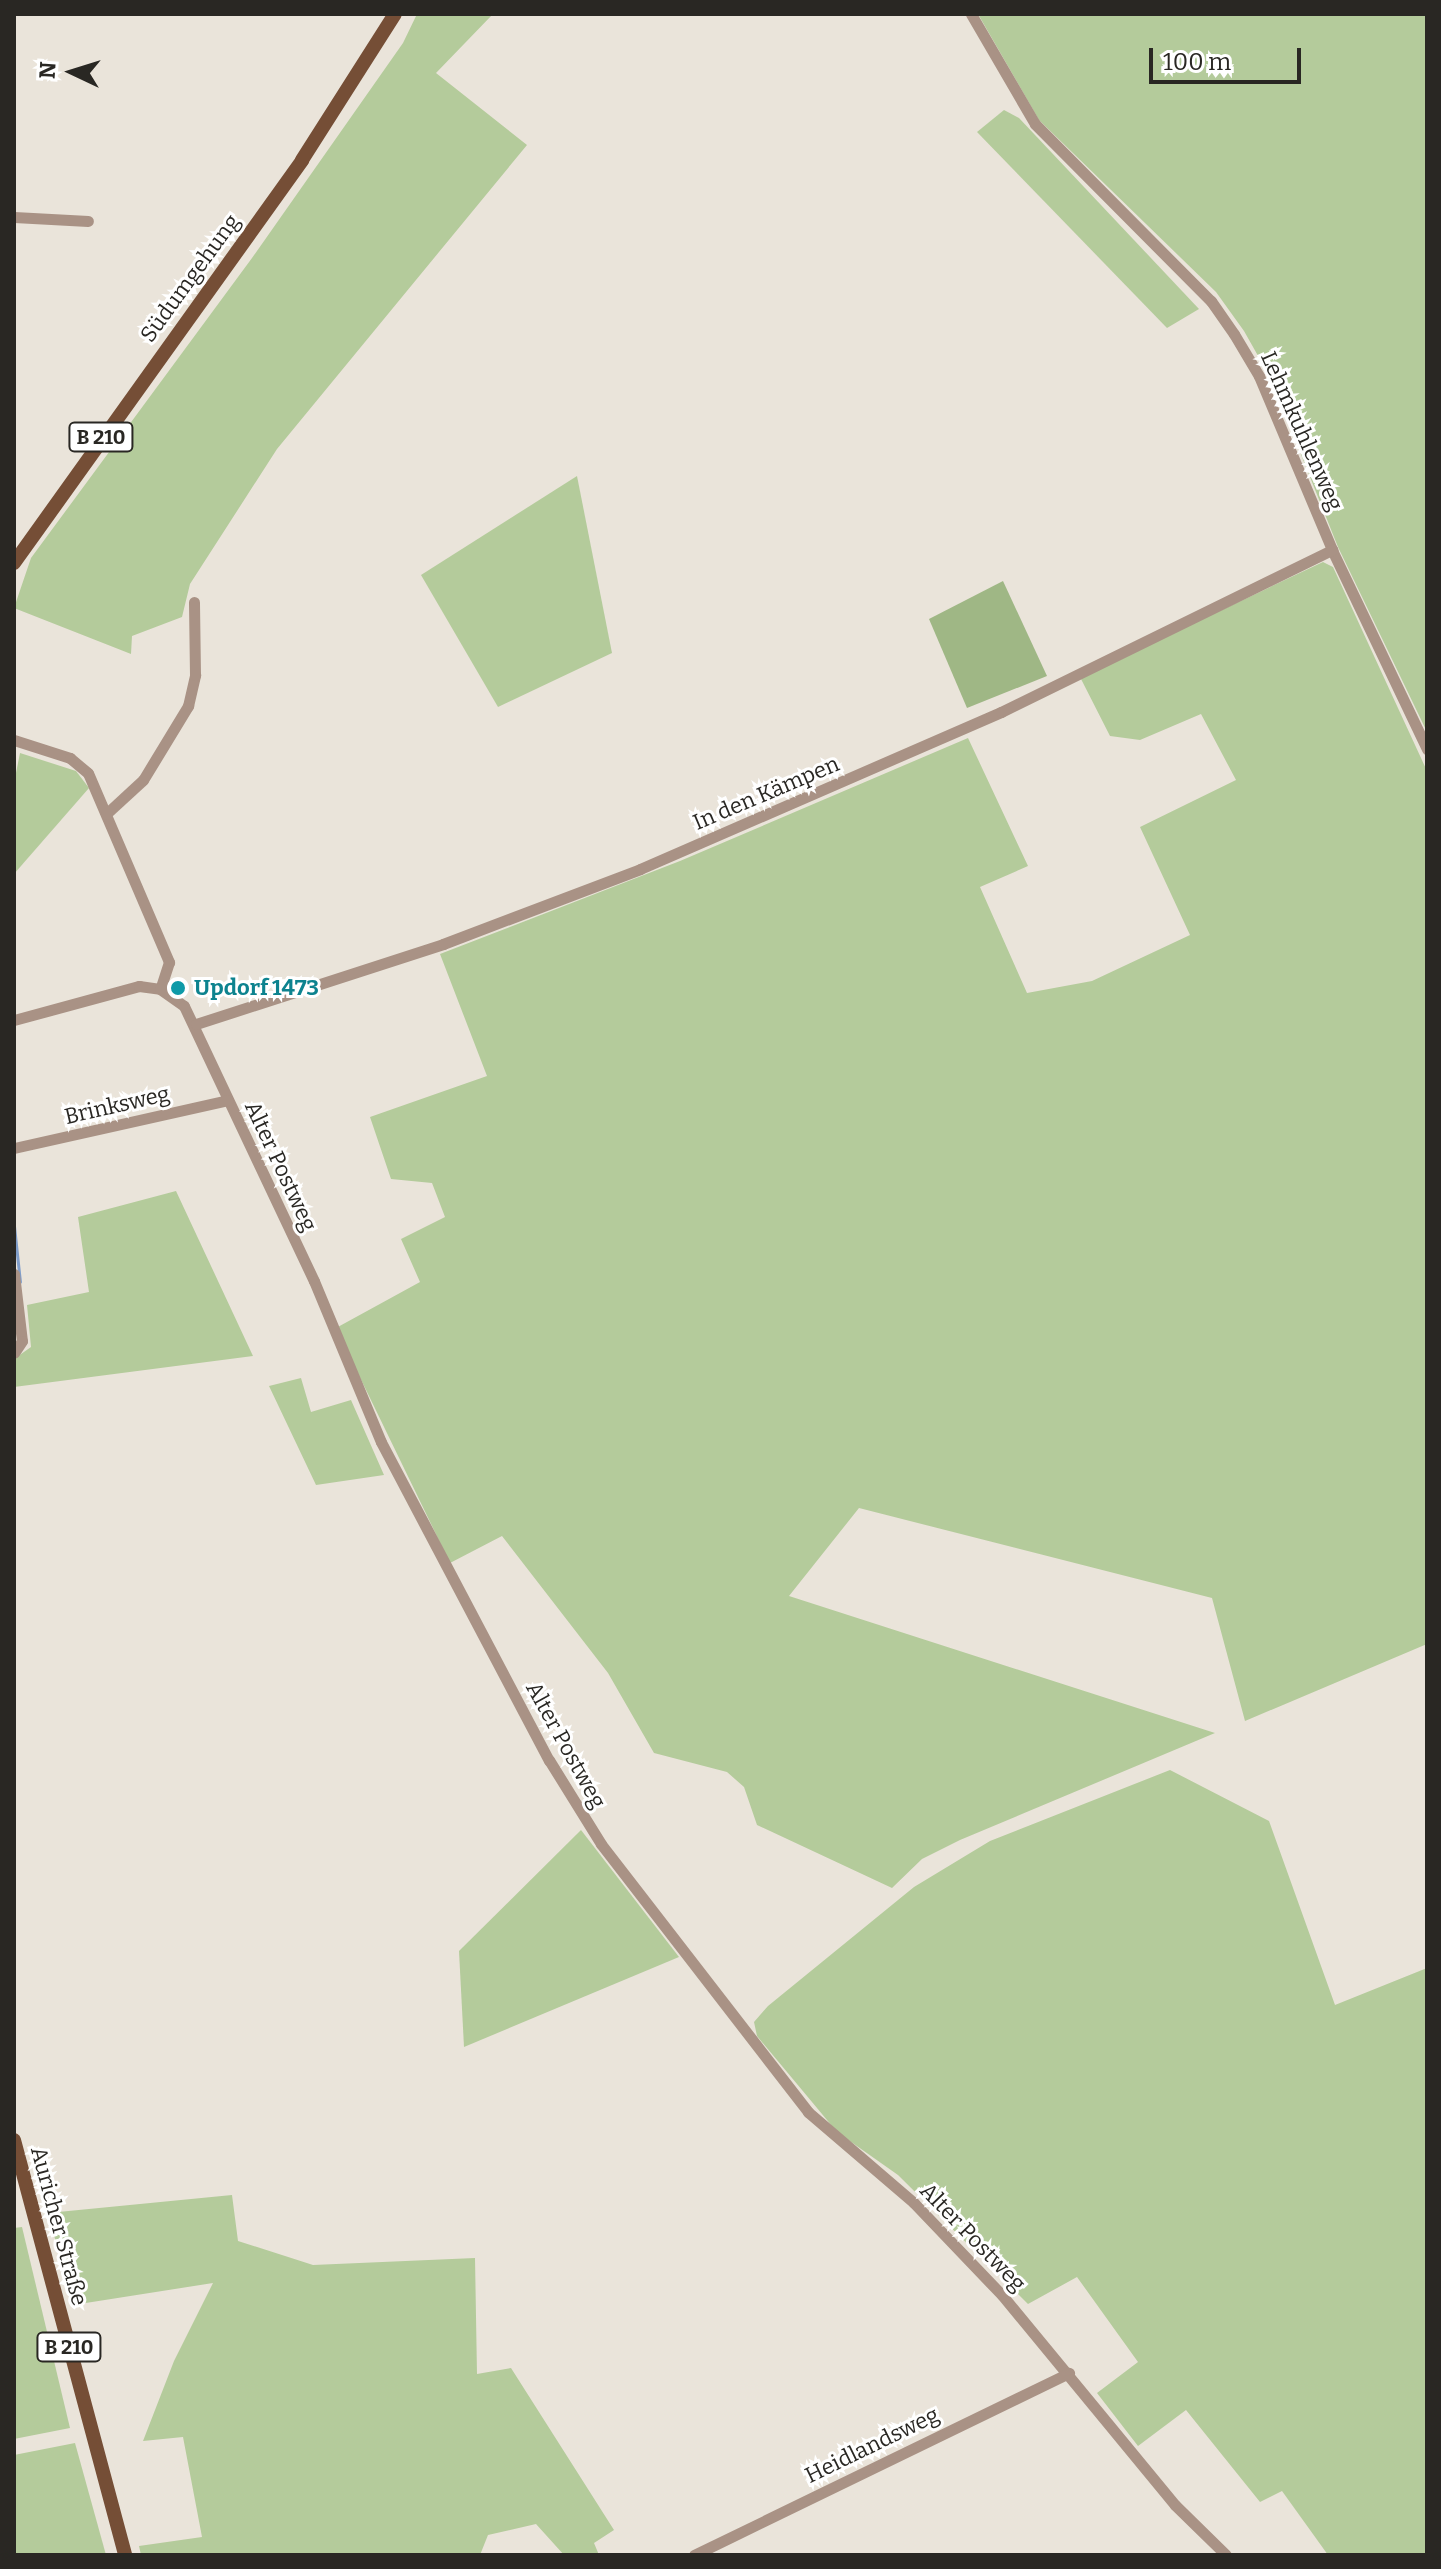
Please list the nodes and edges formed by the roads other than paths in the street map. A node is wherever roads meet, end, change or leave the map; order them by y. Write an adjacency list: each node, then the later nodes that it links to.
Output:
1 (395, 14): 6 (main road, Südumgehung / B 210)
2 (971, 14): 5 (street, Lehmkuhlenweg)
3 (14, 217): 4 (street)
4 (88, 221)
5 (1332, 550): 9 (street, Lehmkuhlenweg); 13 (street, In den Kämpen)
6 (14, 563)
7 (194, 602): 10 (street)
8 (14, 740): 10 (street)
9 (1427, 749)
10 (106, 814): 11 (street)
11 (160, 989): 12 (street); 13 (street, Alter Postweg)
12 (14, 1020)
13 (196, 1024): 14 (street, Alter Postweg)
14 (228, 1100): 15 (street, Brinksweg); 19 (street, Alter Postweg)
15 (14, 1148)
16 (14, 1274): 17 (street)
17 (14, 1353)
18 (14, 2140): 20 (main road, Auricher Straße / B 210)
19 (1069, 2373): 21 (street, Heidlandsweg); 22 (street, Alter Postweg)
20 (125, 2555)
21 (694, 2555)
22 (1226, 2555)

